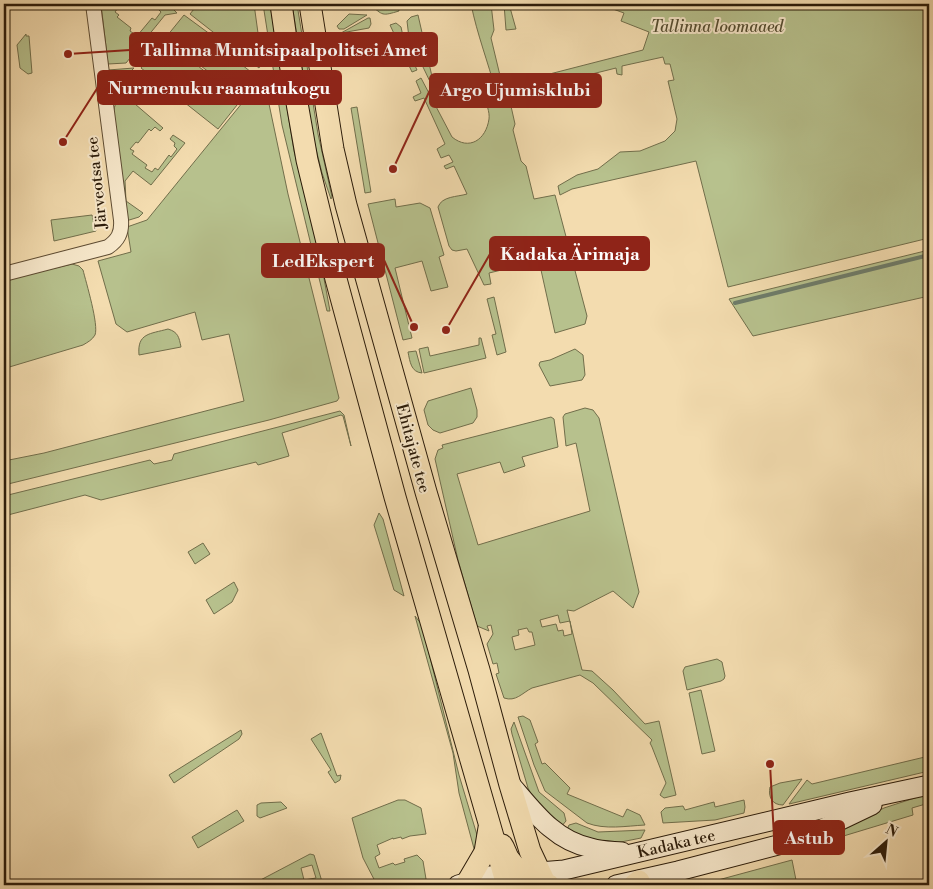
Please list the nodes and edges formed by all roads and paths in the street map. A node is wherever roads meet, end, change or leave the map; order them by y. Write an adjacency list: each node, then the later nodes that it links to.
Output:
1 (93, 4): 4 (street, Järveotsa tee)
2 (281, 4): 8 (main road, Ehitajate tee)
3 (310, 4): 5 (main road, Ehitajate tee)
4 (4, 274)
5 (510, 785): 9 (main road); 10 (main road, Ehitajate tee)
6 (929, 785): 7 (main road, Kadaka tee)
7 (893, 794): 9 (main road, Kadaka tee); 12 (main road, Kadaka tee)
8 (490, 826): 10 (main road, Ehitajate tee); 11 (main road)
9 (633, 853): 10 (main road, Kadaka tee)
10 (531, 881): 11 (main road, Kadaka tee)
11 (463, 883)
12 (636, 883): 13 (main road, Kadaka tee)
13 (616, 885)

